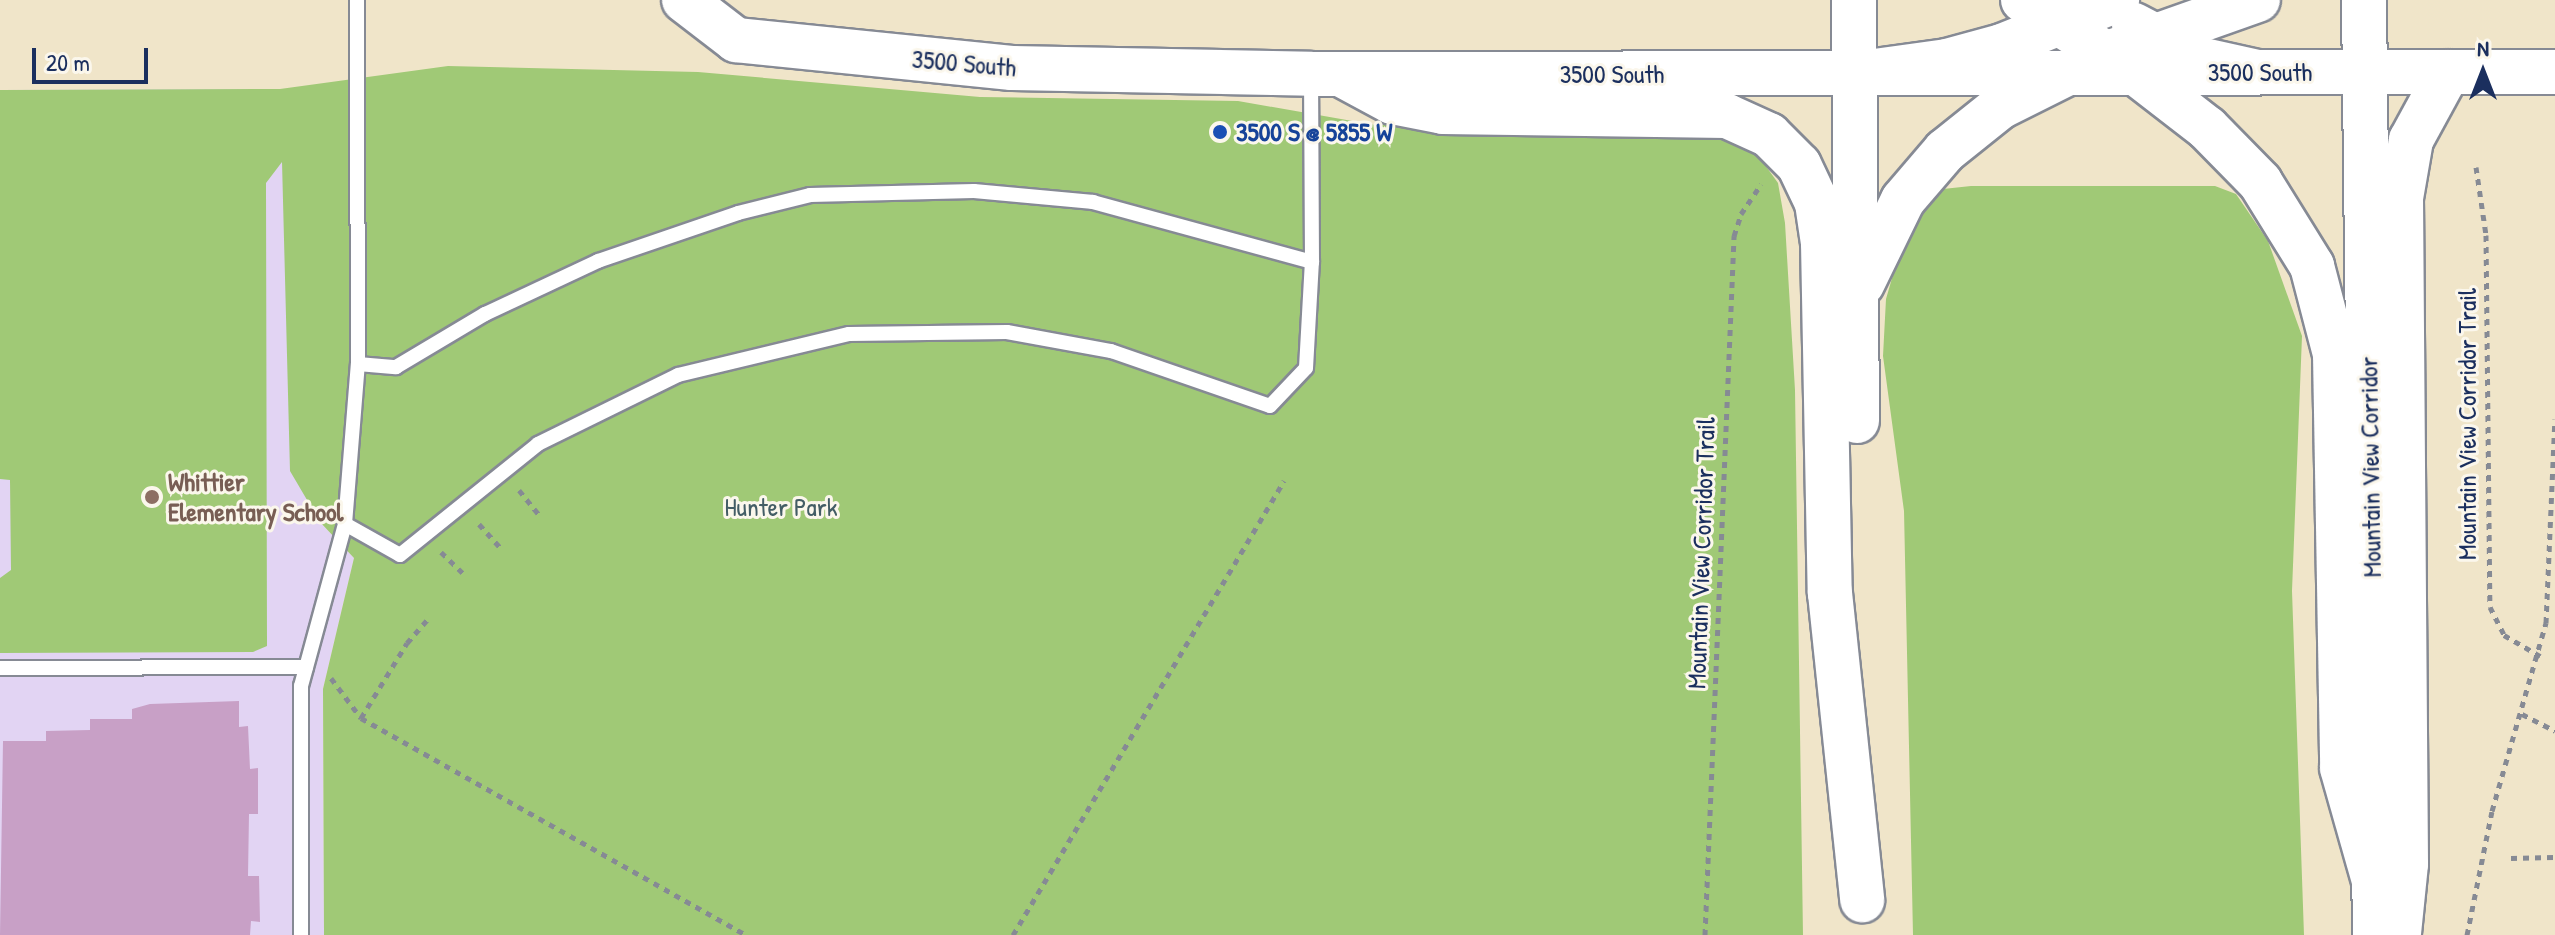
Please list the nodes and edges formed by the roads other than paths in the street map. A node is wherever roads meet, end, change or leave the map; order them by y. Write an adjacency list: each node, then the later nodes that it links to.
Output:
1 (357, 0): 17 (lane)
2 (684, 0): 13 (main road, 3500 South)
3 (1854, 0): 14 (main road)
4 (2023, 0): 7 (main road)
5 (2258, 0): 8 (main road)
6 (2364, 0): 9 (main road, Mountain View Corridor)
7 (2096, 7): 8 (main road); 14 (main road)
8 (2131, 54): 9 (main road, 3500 South); 12 (main road); 21 (main road)
9 (2365, 72): 10 (main road, 3500 South); 21 (main road, Mountain View Corridor)
10 (2448, 72): 11 (main road, 3500 South); 25 (main road)
11 (2555, 72)
12 (2068, 73): 14 (main road, 3500 South); 16 (main road)
13 (1326, 74): 14 (main road, 3500 South); 15 (lane); 22 (main road)
14 (1853, 74): 16 (main road)
15 (1312, 262): 17 (lane); 18 (lane)
16 (1856, 305): 22 (main road)
17 (358, 364): 18 (lane)
18 (345, 524): 19 (lane)
19 (306, 667): 20 (lane); 23 (lane)
20 (0, 668)
21 (2375, 885): 24 (main road, Mountain View Corridor)
22 (1862, 917)
23 (301, 935)
24 (2375, 935)
25 (2399, 935)

